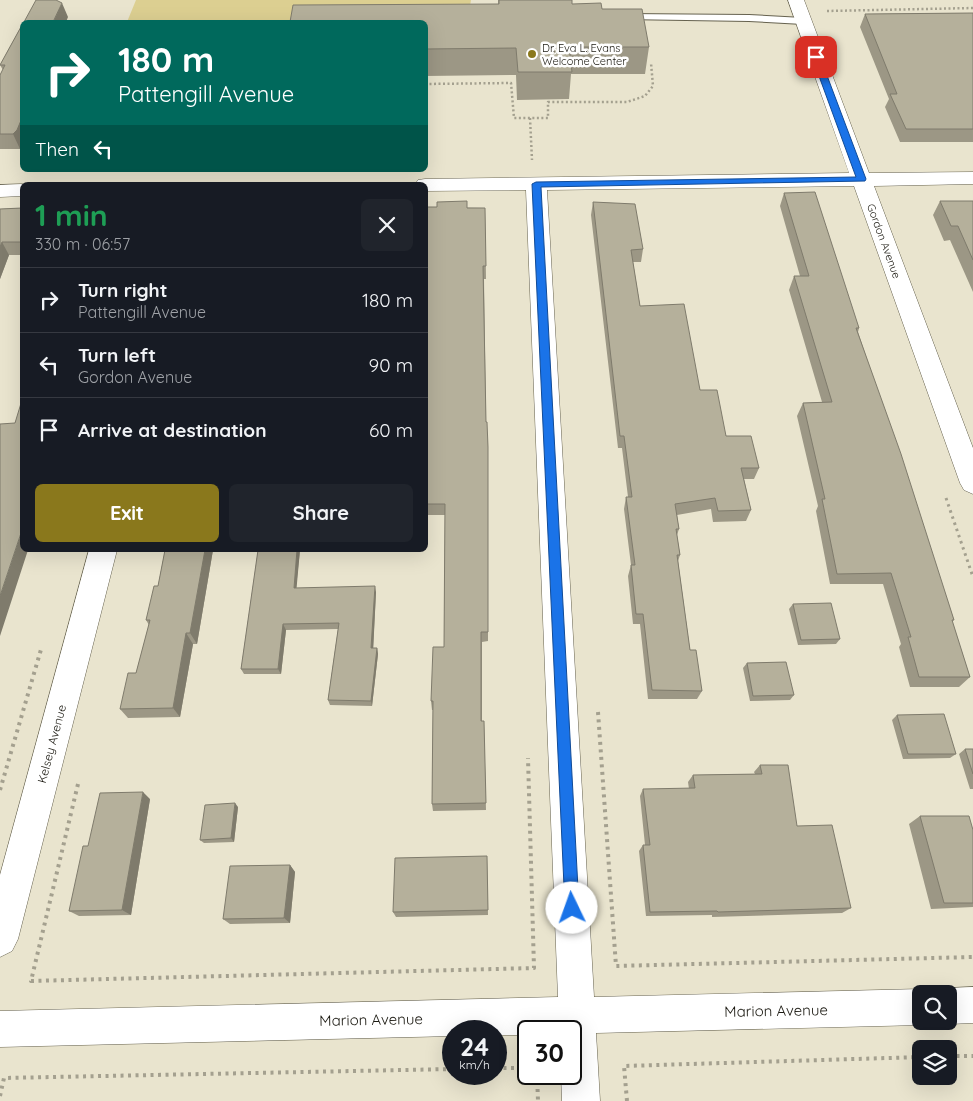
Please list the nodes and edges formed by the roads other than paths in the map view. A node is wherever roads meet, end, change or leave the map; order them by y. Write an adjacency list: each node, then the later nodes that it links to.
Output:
1 (796, 0): 3 (street, Gordon Avenue)
2 (613, 17): 3 (lane)
3 (803, 21): 6 (street, Gordon Avenue)
4 (534, 172): 6 (street); 7 (street); 16 (street)
5 (973, 178): 6 (street)
6 (862, 179): 10 (street, Gordon Avenue)
7 (428, 185)
8 (20, 190): 9 (street)
9 (0, 191)
10 (973, 483)
11 (102, 552): 12 (street, Kelsey Avenue)
12 (0, 939)
13 (973, 1005): 14 (street)
14 (957, 1006)
15 (912, 1007): 16 (street, Marion Avenue)
16 (577, 1016): 17 (street, Marion Avenue); 18 (street)
17 (0, 1029)
18 (581, 1101)

